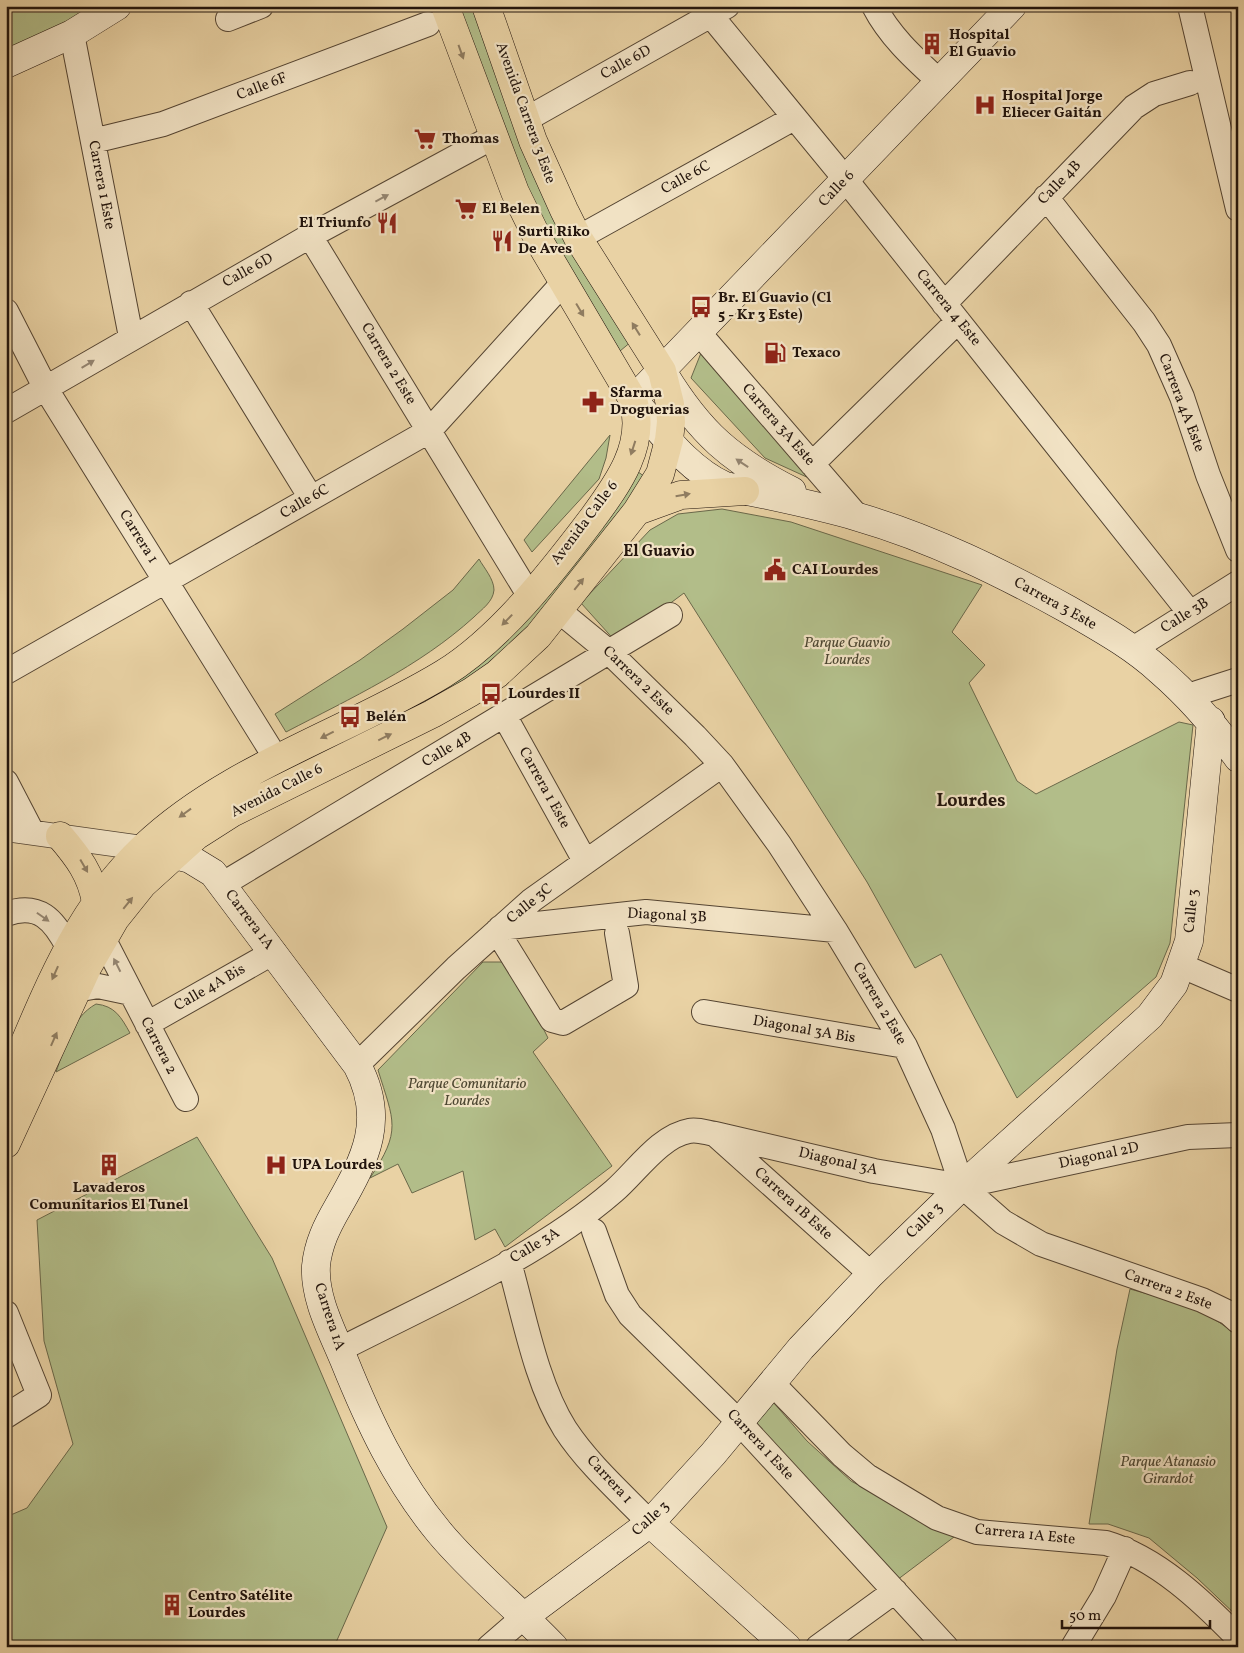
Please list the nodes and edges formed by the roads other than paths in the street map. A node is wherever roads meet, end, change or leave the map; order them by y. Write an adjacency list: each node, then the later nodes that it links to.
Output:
1 (117, 6): 10 (street)
2 (262, 6): 9 (street)
3 (486, 6): 15 (main road, Avenida Carrera 3 Este)
4 (874, 6): 12 (street)
5 (1012, 6): 12 (street, Calle 6)
6 (1190, 6): 20 (street)
7 (714, 10): 14 (street, Carrera 4 Este); 15 (street, Calle 6D)
8 (436, 15): 16 (main road, one-way to 16); 17 (street, Calle 6F)
9 (228, 19)
10 (72, 34): 11 (street); 17 (street, Carrera 1 Este)
11 (6, 64)
12 (940, 82): 18 (street, Calle 6)
13 (1190, 83): 19 (street, Calle 4B)
14 (794, 118): 18 (street, Carrera 4 Este); 22 (street, Calle 6C)
15 (525, 120): 22 (main road, Avenida Carrera 3 Este)
16 (493, 137): 21 (street, Calle 6D, one-way to 16); 23 (main road)
17 (93, 141): 28 (street, Carrera 1 Este)
18 (846, 180): 26 (street, Carrera 4 Este); 27 (street, Calle 6)
19 (1046, 197): 26 (street, Calle 4B); 40 (street, Carrera 4A Este)
20 (1238, 208)
21 (310, 236): 24 (street, Calle 6D); 33 (street, Carrera 2 Este)
22 (578, 238): 29 (main road, Avenida Carrera 3 Este, one-way to 22)
23 (564, 282): 31 (main road, one-way to 31); 33 (street, Calle 6C)
24 (191, 303): 28 (street, Calle 6D); 37 (street)
25 (6, 311): 30 (street, Carrera 1)
26 (952, 312): 35 (street, Calle 4B); 45 (street, Carrera 4 Este)
27 (699, 333): 29 (street, Calle 6); 35 (street, Carrera 3A Este)
28 (131, 337): 30 (street, Calle 6D, one-way to 28)
29 (662, 370): 31 (street); 34 (main road, Avenida Calle 6); 39 (street, Carrera 3 Este, one-way to 29)
30 (46, 389): 32 (street, Calle 6D); 41 (street, Carrera 1)
31 (633, 400): 34 (street); 43 (main road, Avenida Calle 6, one-way to 43)
32 (6, 411)
33 (429, 431): 37 (street, Calle 6C); 43 (street, Carrera 2 Este)
34 (669, 440): 36 (street, Carrera 3 Este); 38 (main road, Avenida Calle 6)
35 (812, 464): 39 (street, Carrera 3A Este)
36 (745, 491): 38 (main road, one-way to 36); 39 (street, Carrera 3 Este)
37 (312, 498): 41 (street, Calle 6C)
38 (637, 511): 44 (main road, Avenida Calle 6, one-way to 38)
39 (844, 513): 47 (street, Carrera 3 Este)
40 (1238, 550)
41 (166, 581): 49 (street, Calle 6C); 55 (street, Carrera 1)
42 (1238, 583): 45 (street, Calle 3B)
43 (530, 595): 55 (main road, Avenida Calle 6, one-way to 55)
44 (558, 610): 48 (street, Carrera 2 Este); 62 (main road, Avenida Calle 6, one-way to 44)
45 (1190, 613): 47 (street, Calle 3B)
46 (670, 615): 48 (street, Calle 4B)
47 (1133, 649): 51 (street, Carrera 3 Este)
48 (609, 652): 52 (street, Calle 4B); 56 (street, Carrera 2 Este)
49 (6, 672)
50 (1238, 680): 51 (street)
51 (1188, 696): 53 (street, Carrera 3 Este)
52 (504, 715): 63 (street, Carrera 1 Este); 64 (street, Calle 4B)
53 (1211, 721): 54 (street, Carrera 3 Este); 73 (street, Calle 3)
54 (1238, 758)
55 (277, 760): 61 (main road, Avenida Calle 6, one-way to 61)
56 (722, 765): 63 (street, Calle 3C); 68 (street, Carrera 2 Este)
57 (6, 782): 59 (street)
58 (6, 829): 59 (street)
59 (32, 832): 60 (street)
60 (60, 836): 61 (street); 65 (main road, one-way to 65)
61 (142, 848): 62 (street, Carrera 1A); 65 (main road, Avenida Calle 6)
62 (176, 854): 64 (street, Carrera 1A); 70 (main road, Avenida Calle 6, one-way to 62)
63 (585, 861): 67 (street, Calle 3C)
64 (223, 884): 72 (street, Carrera 1A)
65 (96, 902): 71 (main road, Avenida Calle 6)
66 (6, 914): 71 (street, one-way to 71)
67 (498, 930): 68 (street, Diagonal 3B); 69 (street); 80 (street, Calle 3C)
68 (835, 930): 79 (street, Carrera 2 Este)
69 (617, 933)
70 (103, 938): 74 (main road, Avenida Calle 6); 76 (street, Carrera 2, one-way to 70)
71 (68, 947): 81 (main road, Avenida Calle 6, one-way to 81)
72 (274, 952): 78 (street, Calle 4A Bis); 80 (street, Carrera 1A)
73 (1182, 966): 75 (street); 86 (street, Calle 3)
74 (76, 990): 76 (street); 85 (main road, Avenida Calle 6, one-way to 74)
75 (1238, 990)
76 (131, 993): 78 (street, Carrera 2)
77 (704, 1012): 79 (street, Diagonal 3A Bis)
78 (147, 1024): 82 (street, Carrera 2)
79 (905, 1046): 86 (street, Carrera 2 Este)
80 (357, 1065): 92 (street, Carrera 1A)
81 (6, 1087)
82 (186, 1099)
83 (715, 1134): 86 (street, Diagonal 3A); 88 (street, Calle 3A); 89 (street, Carrera 1B Este)
84 (1238, 1135): 86 (street, Diagonal 2D)
85 (6, 1144)
86 (962, 1186): 89 (street, Calle 3); 91 (street, Carrera 2 Este)
87 (594, 1231): 95 (street, Carrera 1 Este)
88 (509, 1262): 92 (street, Calle 3A); 96 (street, Carrera 1)
89 (871, 1274): 93 (street, Calle 3)
90 (6, 1313): 94 (street)
91 (1238, 1321)
92 (339, 1350): 99 (street, Carrera 1A)
93 (772, 1382): 95 (street, Calle 3); 97 (street, Carrera 1A Este)
94 (6, 1416)
95 (738, 1421): 96 (street, Calle 3); 98 (street, Carrera 1 Este)
96 (650, 1523): 99 (street, Calle 3); 103 (street, Carrera 1)
97 (1125, 1549): 100 (street, Carrera 1A Este); 106 (street)
98 (895, 1591): 104 (street); 105 (street, Carrera 1 Este)
99 (525, 1616): 101 (street, Calle 3); 102 (street, Carrera 1A)
100 (1238, 1638)
101 (489, 1647)
102 (554, 1647)
103 (787, 1647)
104 (818, 1647)
105 (946, 1647)
106 (1073, 1647)

